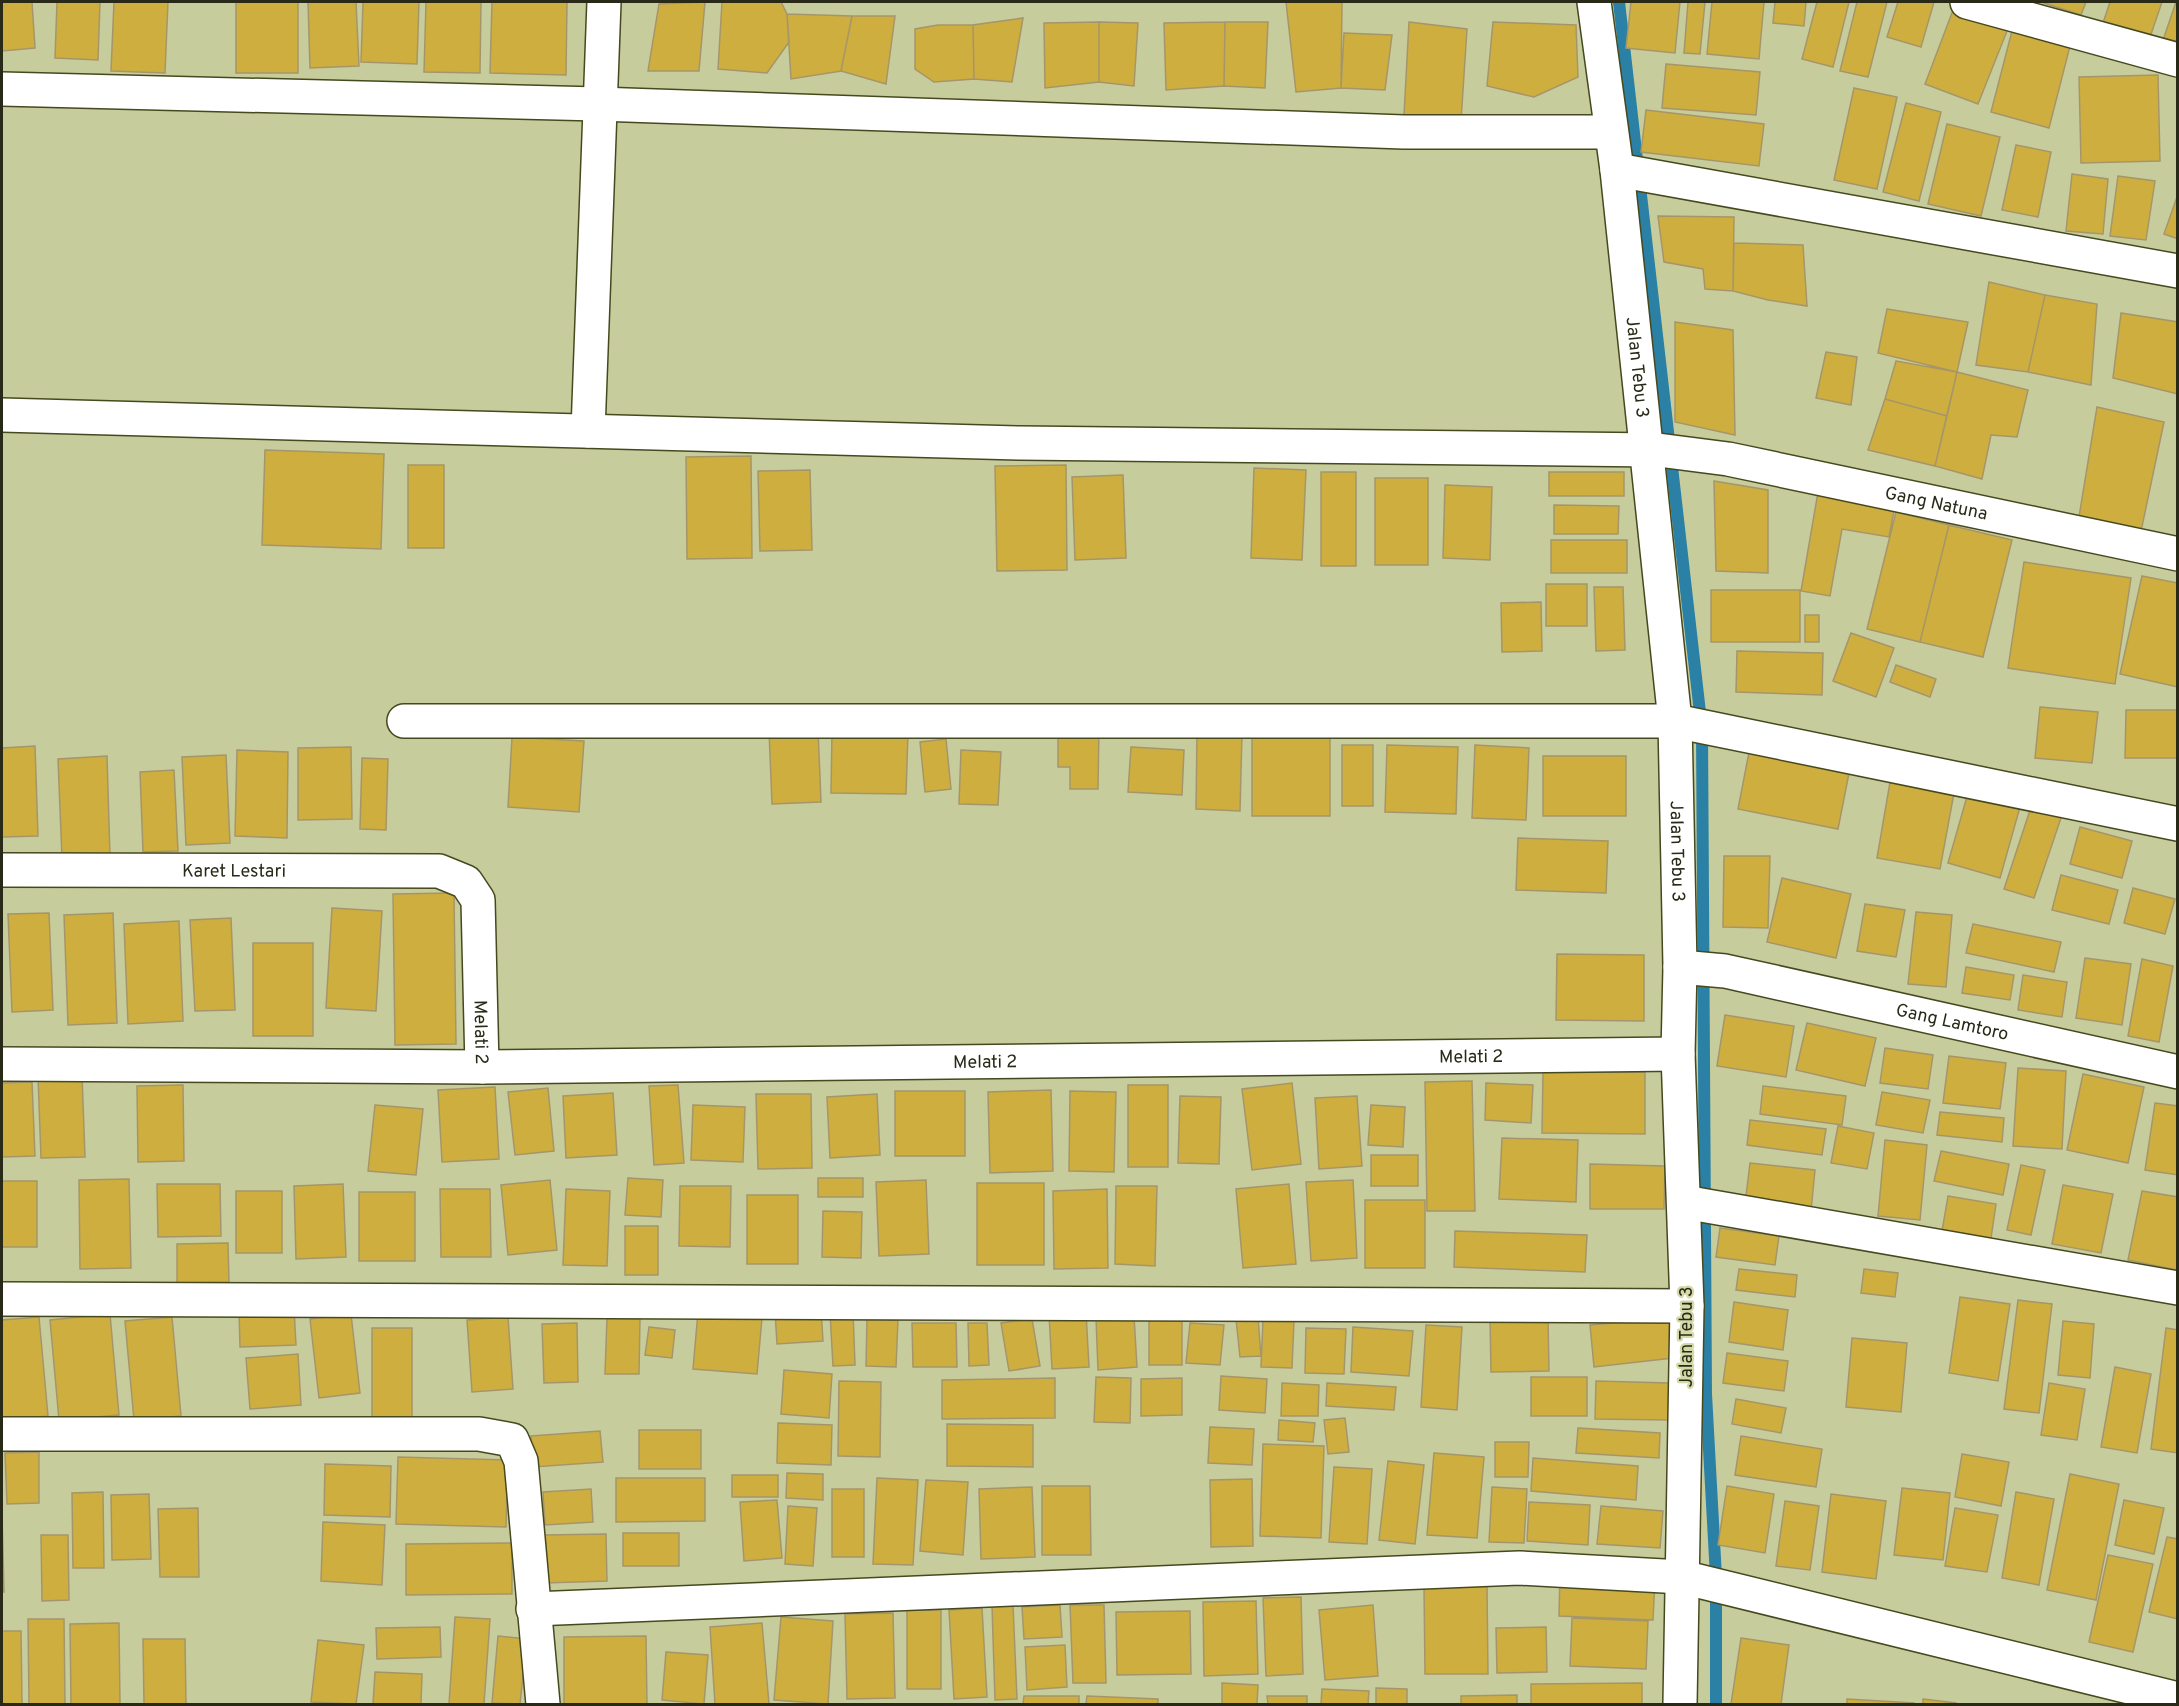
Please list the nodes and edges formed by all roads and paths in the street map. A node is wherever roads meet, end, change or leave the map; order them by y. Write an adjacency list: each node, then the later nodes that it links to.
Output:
1 (604, 2): 6 (street)
2 (1594, 2): 7 (street, Jalan Tebu 3)
3 (1967, 2): 4 (street)
4 (2178, 60)
5 (2, 89): 6 (street)
6 (598, 104): 7 (street); 11 (street)
7 (1611, 132): 8 (street, Jalan Tebu 3)
8 (1633, 171): 9 (street); 12 (street, Jalan Tebu 3)
9 (2178, 271)
10 (2, 415): 11 (street, Gang Natuna)
11 (588, 431): 12 (street, Gang Natuna)
12 (1652, 450): 13 (street, Gang Natuna); 15 (street, Jalan Tebu 3)
13 (2178, 554)
14 (404, 721): 15 (street)
15 (1680, 722): 16 (street); 19 (street, Jalan Tebu 3)
16 (2178, 824)
17 (2, 870): 18 (street, Karet Lestari)
18 (466, 882): 22 (street, Melati 2)
19 (1685, 968): 20 (street, Jalan Tebu 3); 23 (street, Gang Lamtoro)
20 (1678, 1054): 22 (street, Melati 2); 24 (street, Jalan Tebu 3)
21 (2, 1064): 22 (street)
22 (482, 1067)
23 (2178, 1072)
24 (1691, 1203): 25 (street); 27 (street, Jalan Tebu 3)
25 (2178, 1288)
26 (2, 1299): 27 (street)
27 (1687, 1306): 29 (street, Jalan Tebu 3)
28 (2, 1434): 30 (street)
29 (1690, 1579): 30 (street); 31 (street); 33 (street, Jalan Tebu 3)
30 (533, 1609): 32 (street)
31 (2178, 1699)
32 (543, 1704)
33 (1680, 1704)

